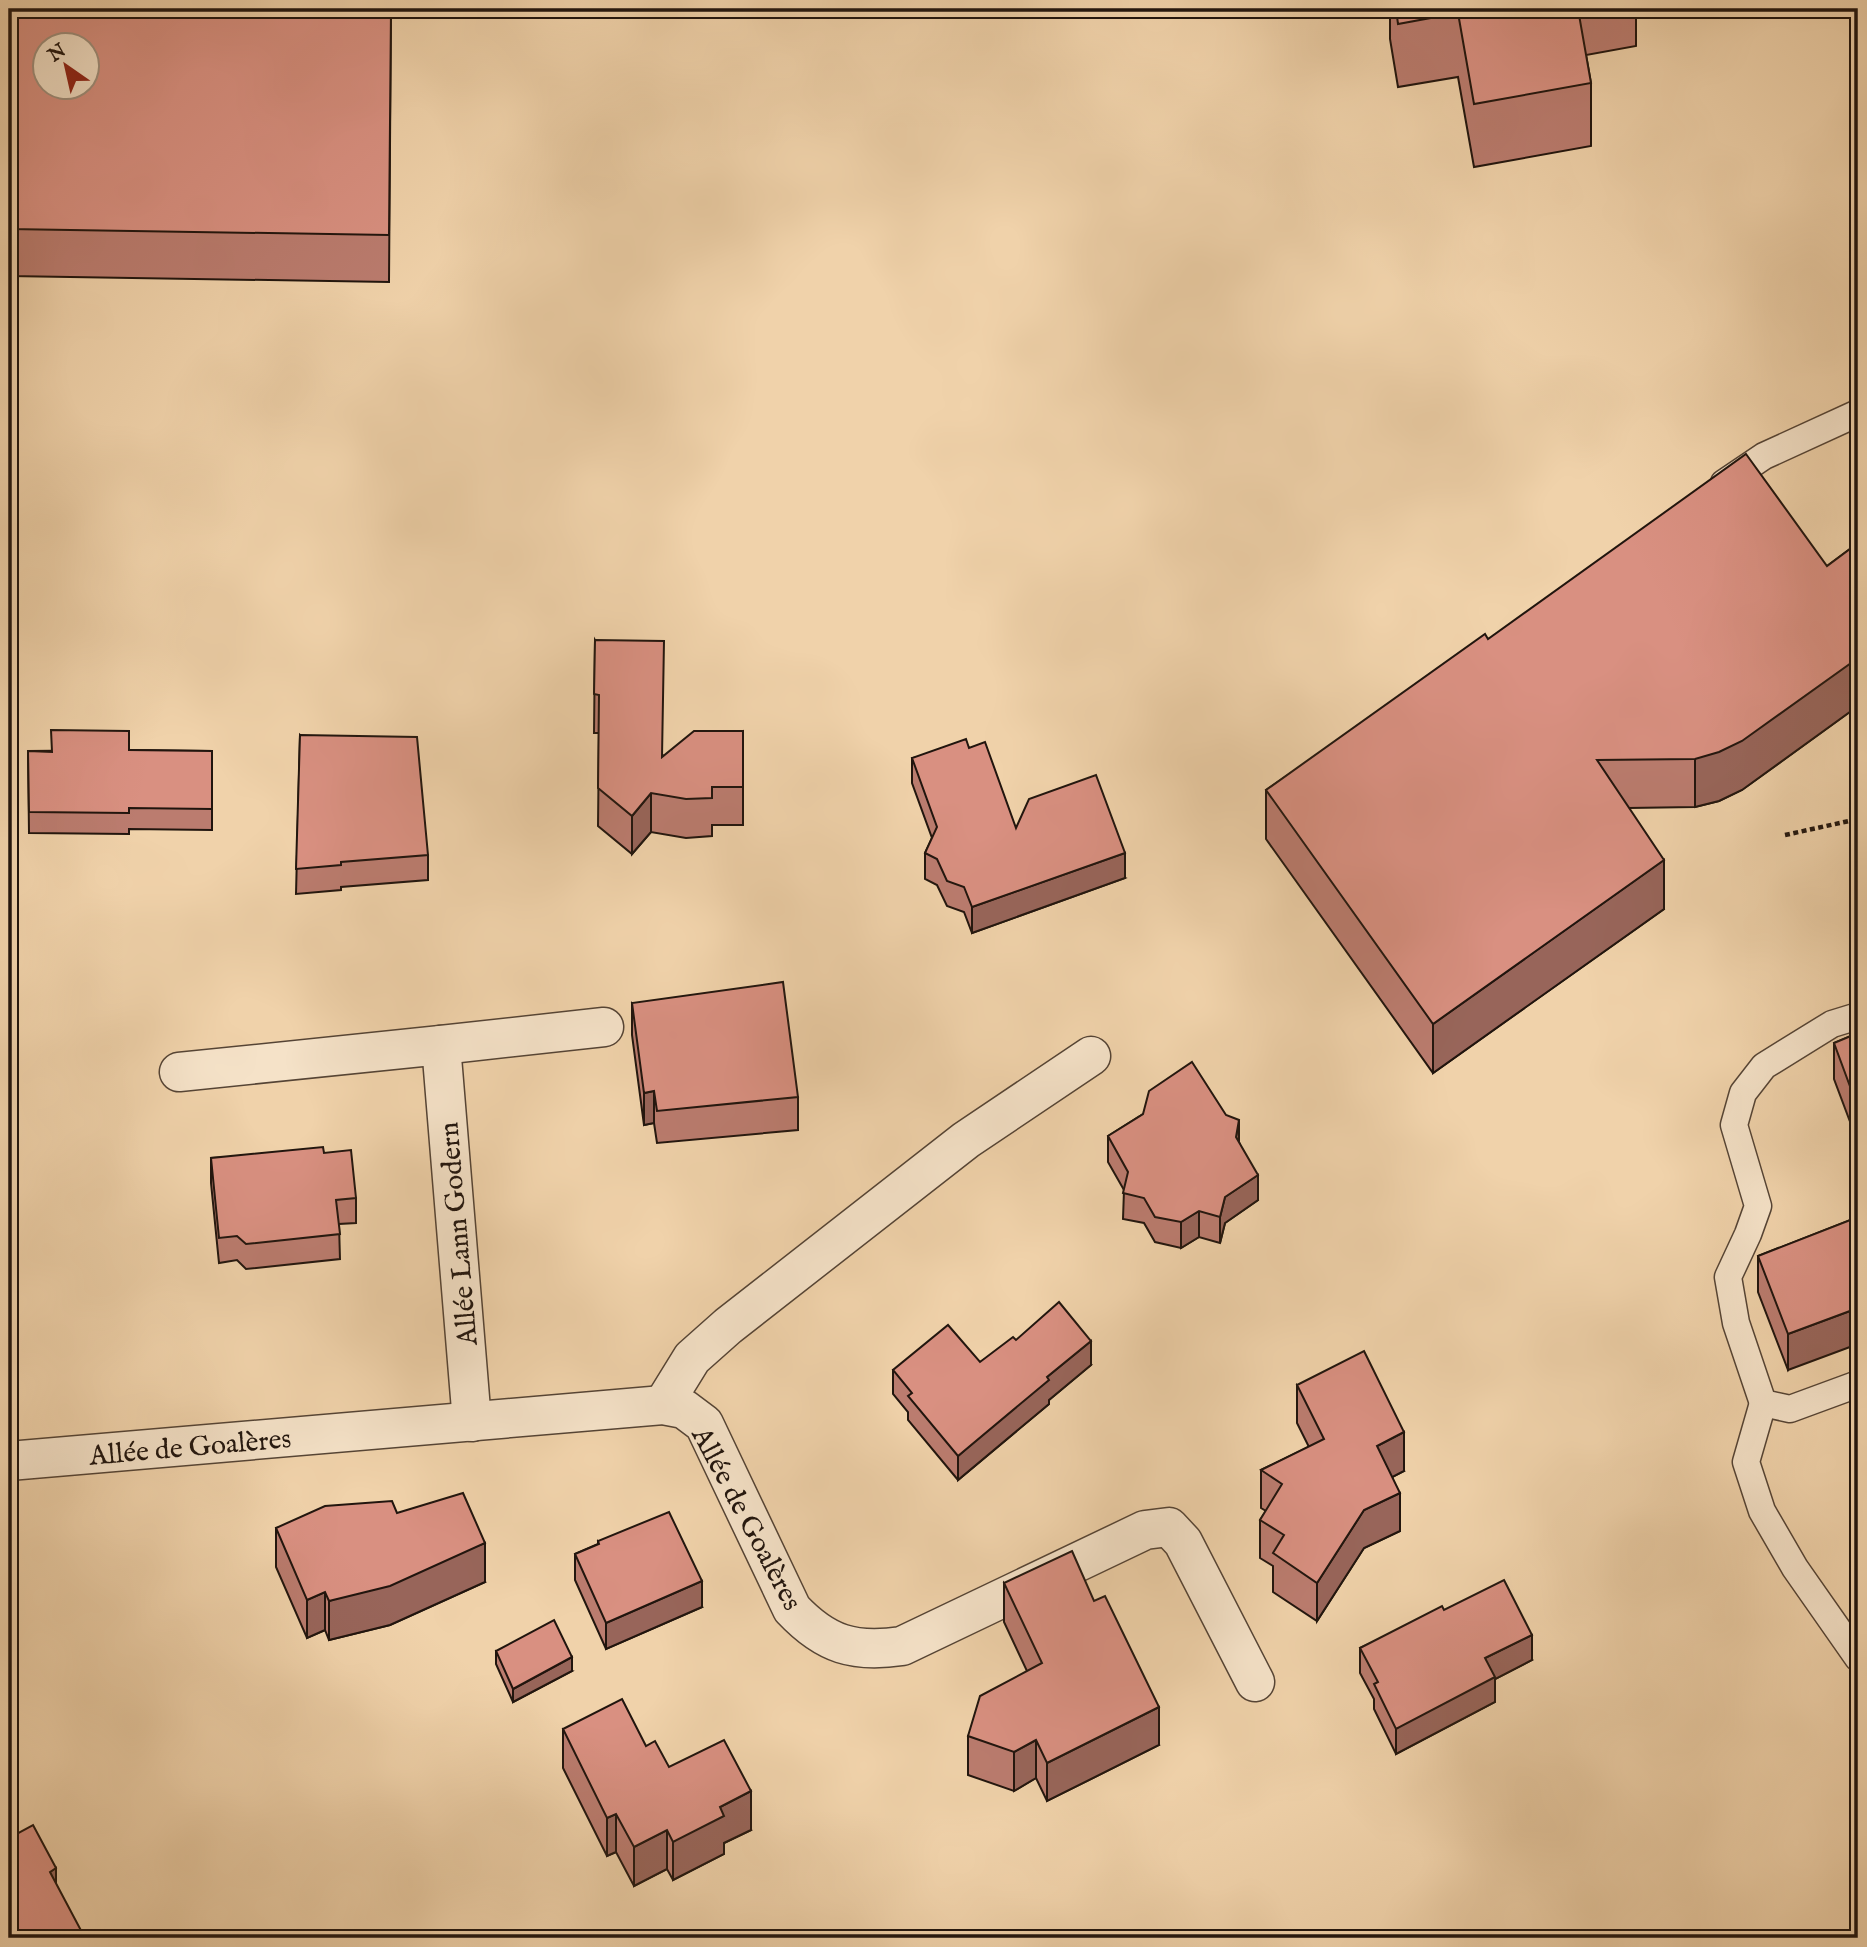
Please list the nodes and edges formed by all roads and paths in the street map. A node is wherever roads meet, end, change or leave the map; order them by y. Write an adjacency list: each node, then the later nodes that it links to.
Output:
1 (1858, 413): 2 (lane)
2 (1707, 495)
3 (1858, 820): 4 (path)
4 (1785, 835)
5 (1858, 1016): 11 (lane)
6 (604, 1027): 7 (street)
7 (441, 1045): 9 (street); 13 (street, Allée Lann Godern)
8 (1091, 1056): 12 (street, Allée de Goalères)
9 (179, 1072)
10 (1858, 1384): 11 (lane)
11 (1763, 1403): 15 (lane)
12 (663, 1405): 13 (street, Allée de Goalères); 16 (street, Allée de Goalères)
13 (472, 1422): 14 (street, Allée de Goalères)
14 (9, 1461)
15 (1858, 1658)
16 (1255, 1682)

